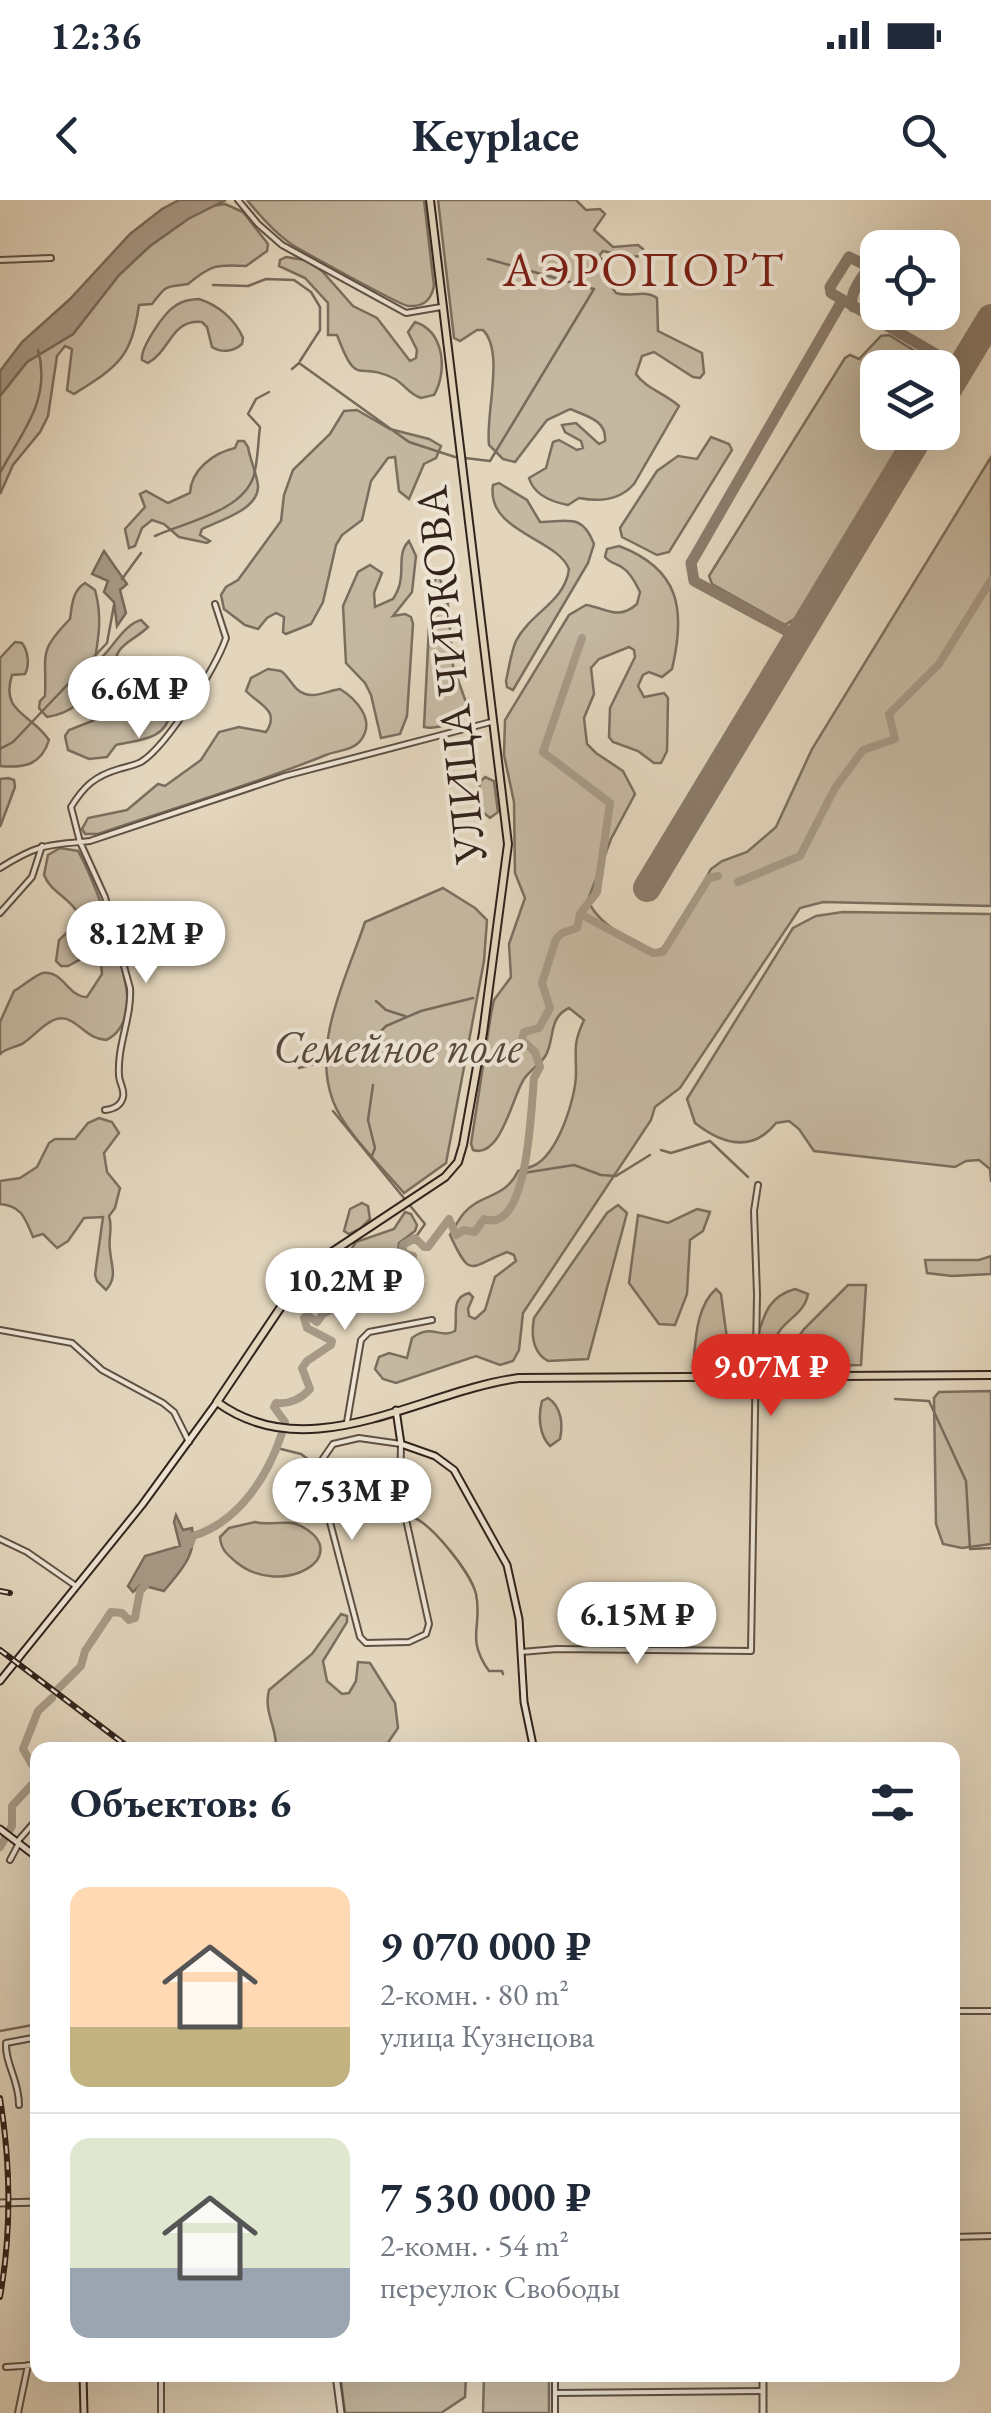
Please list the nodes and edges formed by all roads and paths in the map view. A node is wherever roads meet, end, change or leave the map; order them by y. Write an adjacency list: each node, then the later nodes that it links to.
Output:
1 (430, 200): 5 (main road, УЛИЦА ЧИРКОВА)
2 (239, 201): 5 (street)
3 (51, 258): 4 (street)
4 (0, 260)
5 (443, 306): 7 (main road, УЛИЦА ЧИРКОВА)
6 (216, 604): 8 (street)
7 (493, 722): 8 (street); 18 (main road, УЛИЦА ЧИРКОВА)
8 (80, 842): 9 (street); 12 (street)
9 (42, 846): 10 (street); 11 (street)
10 (0, 868)
11 (0, 913)
12 (105, 1110)
13 (758, 1185): 17 (street)
14 (432, 1320): 20 (street)
15 (0, 1330): 21 (street)
16 (991, 1375): 17 (main road)
17 (755, 1376): 19 (main road); 25 (street)
18 (217, 1402): 20 (main road); 21 (main road, УЛИЦА ЧИРКОВА)
19 (396, 1410): 20 (main road); 22 (main road)
20 (347, 1424)
21 (189, 1442): 24 (main road, УЛИЦА ЧИРКОВА)
22 (401, 1444): 22 (street); 25 (main road)
23 (0, 1539): 24 (street)
24 (76, 1586): 26 (main road, УЛИЦА ЧИРКОВА)
25 (522, 1652): 27 (main road)
26 (0, 1680)
27 (532, 1742)
28 (30, 1826): 30 (street)
29 (1, 1830): 30 (main road)
30 (16, 1841): 31 (main road); 32 (street)
31 (30, 1852)
32 (10, 1860)
33 (960, 2011): 34 (street)
34 (991, 2011)
35 (30, 2038): 36 (street)
36 (19, 2105)
37 (30, 2202): 38 (main road)
38 (0, 2203)
39 (991, 2236): 40 (street)
40 (960, 2237)
41 (28, 2365): 42 (street); 50 (street)
42 (6, 2367)
43 (83, 2382): 51 (main road)
44 (161, 2382): 52 (street)
45 (337, 2382): 53 (main road)
46 (555, 2382): 49 (street)
47 (763, 2382): 48 (main road)
48 (763, 2390): 49 (street); 55 (main road)
49 (555, 2393): 54 (street)
50 (18, 2413)
51 (84, 2413)
52 (161, 2413)
53 (340, 2413)
54 (555, 2413)
55 (763, 2413)

